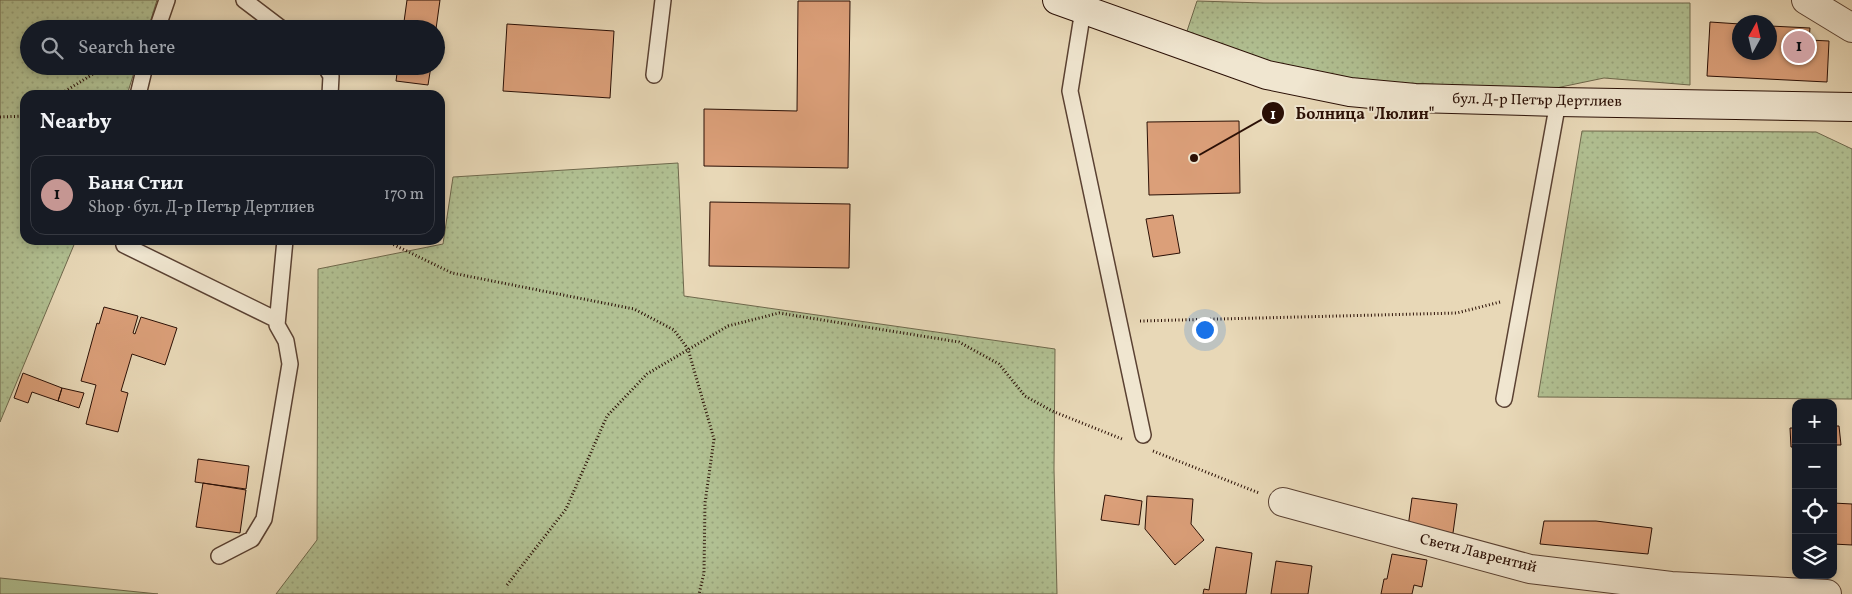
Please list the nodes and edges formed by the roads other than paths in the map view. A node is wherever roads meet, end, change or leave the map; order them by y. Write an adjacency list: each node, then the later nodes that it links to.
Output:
1 (167, 0): 7 (lane)
2 (244, 0): 8 (lane)
3 (663, 0): 12 (lane)
4 (1057, 0): 6 (main road, бул. Д-р Петър Дертлиев)
5 (1806, 0): 9 (main road)
6 (1084, 10): 15 (main road, бул. Д-р Петър Дертлиев); 21 (lane)
7 (160, 20)
8 (270, 20)
9 (1852, 28)
10 (143, 75): 13 (lane)
11 (330, 75): 14 (lane)
12 (654, 75)
13 (139, 90)
14 (330, 90)
15 (1558, 102): 16 (main road, бул. Д-р Петър Дертлиев); 20 (lane)
16 (1852, 107)
17 (124, 245): 19 (lane)
18 (284, 245): 19 (lane)
19 (277, 320): 23 (lane)
20 (1504, 399)
21 (1144, 441)
22 (1283, 502): 24 (main road, Свети Лаврентий)
23 (219, 556)
24 (1827, 594)

